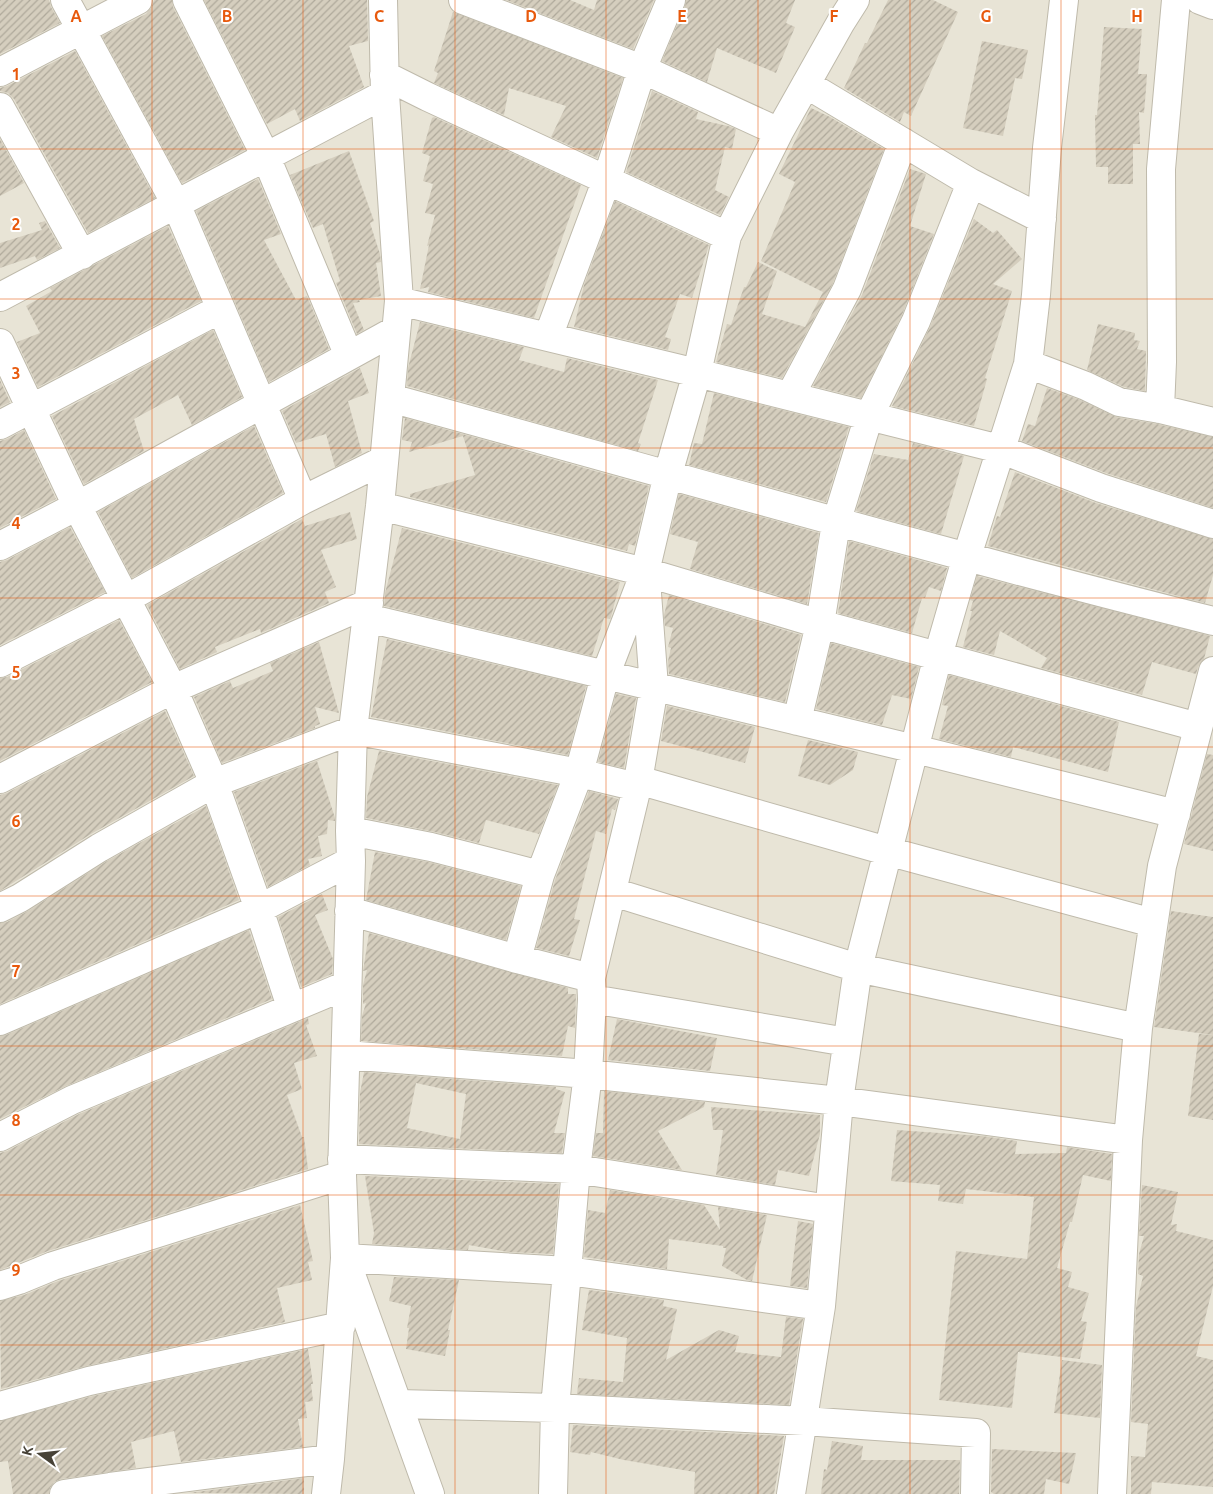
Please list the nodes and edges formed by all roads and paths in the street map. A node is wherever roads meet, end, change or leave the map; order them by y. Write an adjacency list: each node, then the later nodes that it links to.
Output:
1 (65, 0): 12 (street)
2 (138, 0): 12 (street)
3 (187, 0): 20 (street)
4 (383, 0): 15 (street)
5 (463, 0): 13 (street)
6 (671, 0): 13 (street)
7 (855, 0): 16 (street)
8 (1064, 0): 24 (street)
9 (1176, 0): 40 (street)
10 (1200, 0): 11 (street)
11 (1213, 4)
12 (80, 30): 14 (street); 23 (street)
13 (642, 69): 18 (street); 21 (street)
14 (0, 72)
15 (384, 84): 20 (street); 21 (street); 28 (street)
16 (806, 84): 18 (street); 19 (street)
17 (0, 106): 26 (street)
18 (779, 132): 25 (street)
19 (903, 142): 22 (street); 36 (street)
20 (266, 157): 23 (street); 33 (street)
21 (607, 179): 25 (street); 31 (street)
22 (971, 183): 24 (street); 41 (street)
23 (176, 204): 26 (street); 29 (street)
24 (1042, 219): 34 (street)
25 (727, 236): 35 (street)
26 (82, 255): 27 (street)
27 (0, 297)
28 (399, 301): 30 (street); 31 (street)
29 (220, 309): 38 (street); 39 (street)
30 (396, 330): 33 (street); 37 (street)
31 (548, 337): 35 (street)
32 (0, 343): 39 (street)
33 (349, 356): 38 (street)
34 (1028, 364): 40 (street); 44 (street)
35 (697, 373): 36 (street); 46 (street)
36 (790, 396): 41 (street)
37 (390, 398): 45 (street); 46 (street)
38 (263, 403): 47 (street); 48 (street)
39 (30, 409): 43 (street); 48 (street)
40 (1160, 409): 42 (street)
41 (869, 416): 44 (street); 50 (street)
42 (1213, 422)
43 (0, 425)
44 (1000, 449): 51 (street); 53 (street)
45 (384, 460): 47 (street); 49 (street)
46 (668, 474): 50 (street); 54 (street)
47 (303, 500): 55 (street)
48 (78, 506): 52 (street); 55 (street)
49 (380, 506): 54 (street); 56 (street)
50 (836, 523): 53 (street); 58 (street)
51 (1213, 524)
52 (0, 546)
53 (967, 556): 57 (street); 59 (street)
54 (645, 572): 58 (street); 62 (street); 63 (street)
55 (126, 599): 60 (street); 64 (street)
56 (368, 610): 62 (street); 64 (street); 67 (street)
57 (1213, 621)
58 (820, 624): 59 (street); 65 (street)
59 (938, 656): 66 (street); 68 (street)
60 (0, 663)
61 (1213, 671): 66 (street)
62 (605, 676): 63 (street); 69 (street)
63 (654, 687): 65 (street); 72 (street)
64 (173, 689): 70 (street); 71 (street)
65 (797, 721): 68 (street)
66 (1198, 727): 73 (street)
67 (353, 730): 69 (street); 71 (street); 74 (street)
68 (914, 749): 73 (street); 75 (street)
69 (579, 773): 72 (street); 77 (street)
70 (0, 779)
71 (214, 783): 79 (street); 80 (street)
72 (638, 784): 75 (street); 78 (street)
73 (1176, 814): 82 (street)
74 (350, 831): 76 (street); 77 (street)
75 (887, 851): 82 (street); 84 (street)
76 (351, 861): 80 (street); 81 (street)
77 (540, 875): 83 (street)
78 (613, 892): 84 (street); 86 (street)
79 (0, 908)
80 (259, 909): 87 (street); 88 (street)
81 (349, 911): 83 (street); 85 (street)
82 (1153, 923): 89 (street)
83 (517, 959): 86 (street)
84 (858, 968): 89 (street); 90 (street)
85 (348, 985): 87 (street); 91 (street)
86 (592, 989): 90 (street); 92 (street)
87 (291, 1007): 94 (street)
88 (0, 1021)
89 (1138, 1028): 95 (street)
90 (847, 1042): 93 (street)
91 (346, 1056): 92 (street); 96 (street)
92 (588, 1074): 93 (street); 97 (street)
93 (839, 1101): 95 (street); 98 (street)
94 (0, 1137)
95 (1128, 1140): 116 (street)
96 (342, 1167): 97 (street); 99 (street); 101 (street)
97 (576, 1169): 98 (street); 100 (street)
98 (829, 1209): 102 (street)
99 (345, 1258): 100 (street); 103 (street); 104 (street)
100 (568, 1271): 102 (street); 106 (street)
101 (0, 1286)
102 (821, 1306): 107 (street)
103 (341, 1326): 105 (street); 108 (street)
104 (398, 1404): 106 (street); 112 (street)
105 (0, 1406)
106 (555, 1408): 107 (street); 113 (street)
107 (804, 1421): 114 (street); 115 (street)
108 (330, 1459): 109 (street); 111 (street)
109 (110, 1490): 110 (street)
110 (64, 1494)
111 (326, 1494)
112 (430, 1494)
113 (552, 1494)
114 (791, 1494)
115 (975, 1494)
116 (1112, 1494)

